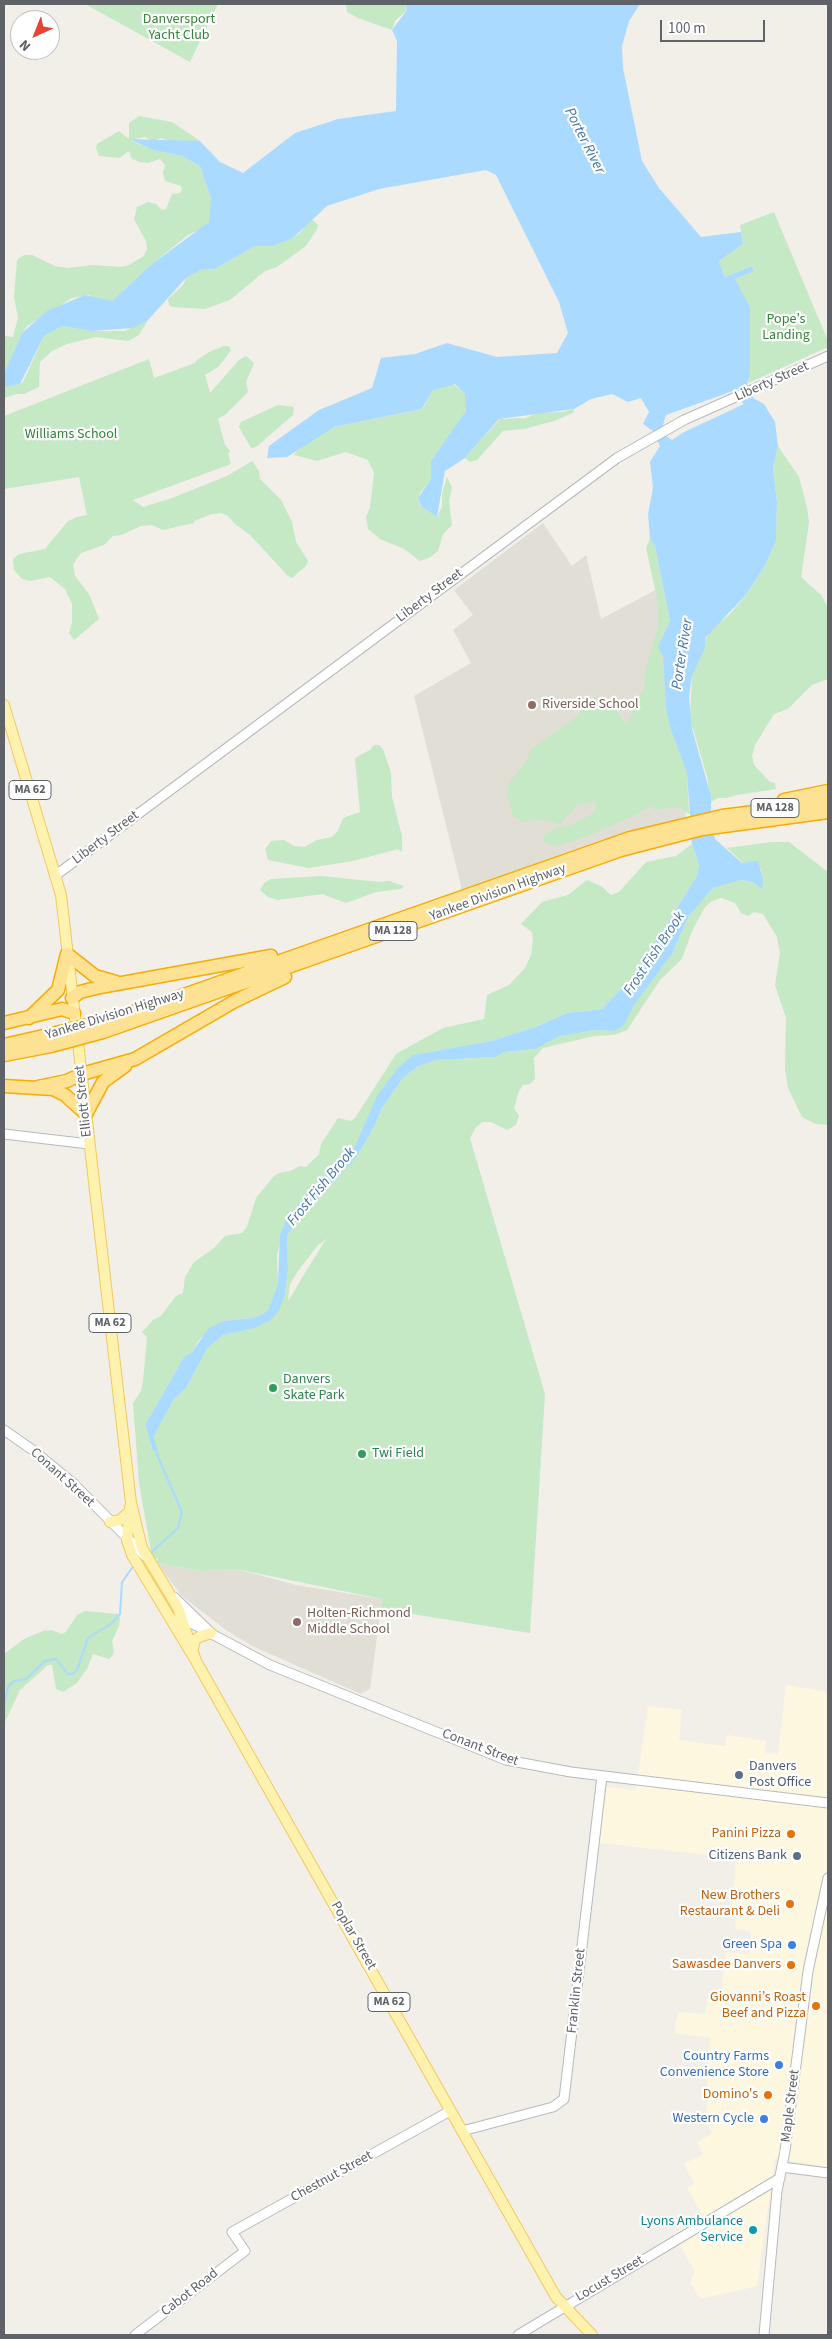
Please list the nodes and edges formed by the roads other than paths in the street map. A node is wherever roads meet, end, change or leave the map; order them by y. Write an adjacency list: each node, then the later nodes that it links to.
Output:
1 (828, 356): 11 (main road, Liberty Street)
2 (4, 705): 11 (main road, Elliott Street / MA 62)
3 (828, 791): 6 (highway)
4 (828, 803): 6 (highway, Yankee Division Highway / MA 128)
5 (828, 812): 7 (highway, Yankee Division Highway / MA 128)
6 (744, 813): 9 (highway, Yankee Division Highway / MA 128)
7 (795, 816): 8 (highway); 9 (highway, Yankee Division Highway / MA 128)
8 (828, 817)
9 (723, 821): 10 (highway, Yankee Division Highway / MA 128)
10 (682, 829): 12 (highway, Yankee Division Highway / MA 128); 13 (highway, Yankee Division Highway / MA 128)
11 (56, 875): 14 (main road, Elliott Street / MA 62)
12 (396, 919): 15 (highway); 20 (highway, Yankee Division Highway / MA 128)
13 (354, 945): 20 (highway, Yankee Division Highway / MA 128); 24 (highway)
14 (67, 954): 15 (highway); 16 (main road, Elliott Street / MA 62); 18 (highway)
15 (119, 983): 16 (highway)
16 (72, 998): 17 (main road, Elliott Street / MA 62)
17 (74, 1013): 18 (highway); 25 (main road, Elliott Street / MA 62)
18 (29, 1018): 19 (highway)
19 (4, 1023)
20 (102, 1027): 21 (highway, Yankee Division Highway / MA 128, bridge)
21 (49, 1040): 22 (highway, Yankee Division Highway / MA 128); 23 (highway, Yankee Division Highway / MA 128)
22 (4, 1045)
23 (4, 1055)
24 (135, 1059): 25 (highway); 28 (highway)
25 (82, 1074): 27 (highway); 28 (main road, Elliott Street / MA 62)
26 (4, 1086): 27 (highway)
27 (38, 1087): 28 (highway)
28 (86, 1114): 30 (main road, Elliott Street / MA 62)
29 (4, 1134): 30 (main road)
30 (89, 1144): 32 (main road, Elliott Street / MA 62)
31 (4, 1430): 33 (main road, Conant Street)
32 (130, 1508): 33 (main road); 34 (main road, Elliott Street / MA 62); 36 (main road, Elliott Street / MA 62)
33 (113, 1526): 34 (main road, Conant Street); 35 (main road, Conant Street)
34 (127, 1540): 35 (main road, Elliott Street / MA 62); 36 (main road, Conant Street)
35 (132, 1556): 38 (main road, Conant Street)
36 (145, 1557): 37 (main road, Conant Street)
37 (167, 1590): 39 (main road, Poplar Street / MA 62); 40 (main road, Conant Street)
38 (163, 1603): 39 (main road, Conant Street); 42 (main road, Poplar Street / MA 62)
39 (183, 1619): 40 (main road, Conant Street); 41 (main road, Poplar Street / MA 62)
40 (211, 1633): 41 (main road); 43 (main road, Conant Street)
41 (193, 1649): 42 (main road, Poplar Street / MA 62)
42 (196, 1661): 46 (main road, Poplar Street / MA 62)
43 (602, 1776): 44 (main road, Conant Street); 47 (main road, Franklin Street)
44 (828, 1803)
45 (828, 1878): 48 (main road, Maple Street)
46 (450, 2111): 47 (main road, Poplar Street / MA 62); 51 (main road, Chestnut Street)
47 (462, 2131): 52 (main road, Poplar Street / MA 62)
48 (782, 2167): 49 (main road); 50 (main road, Maple Street)
49 (828, 2173)
50 (780, 2178): 52 (main road, Locust Street); 56 (main road, Maple Street)
51 (245, 2251): 53 (main road, Cabot Road)
52 (565, 2307): 54 (main road, Locust Street); 55 (main road, Poplar Street / MA 62)
53 (135, 2335)
54 (518, 2335)
55 (592, 2335)
56 (764, 2335)

